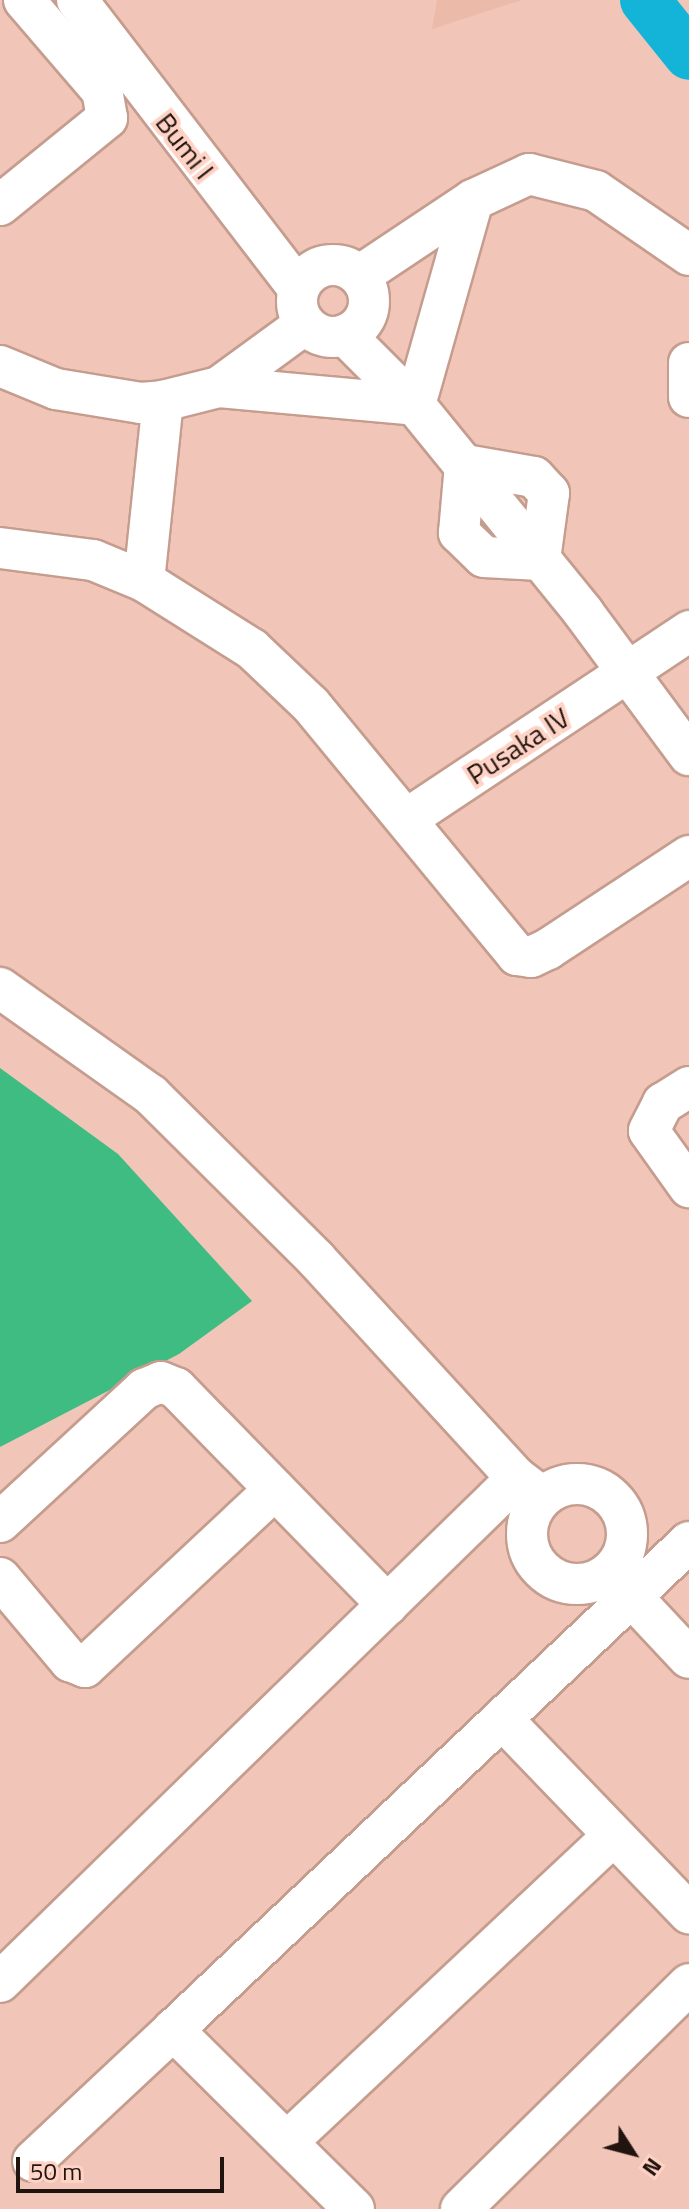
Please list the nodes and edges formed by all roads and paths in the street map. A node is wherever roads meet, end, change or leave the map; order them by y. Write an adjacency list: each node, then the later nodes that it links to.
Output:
1 (24, 0): 5 (street)
2 (77, 0): 8 (street, Bumi I)
3 (105, 0): 8 (street, Bumi I)
4 (473, 200): 6 (street); 7 (street); 15 (street)
5 (0, 205)
6 (689, 255)
7 (359, 276): 8 (street); 9 (street)
8 (307, 294): 9 (street); 12 (street)
9 (345, 335): 15 (street)
10 (689, 363): 13 (street)
11 (0, 366): 14 (street)
12 (219, 387): 14 (street); 15 (street)
13 (689, 397)
14 (152, 402): 17 (street)
15 (415, 405): 19 (street)
16 (0, 548): 17 (street)
17 (137, 578): 21 (street)
18 (689, 631): 19 (street, Pusaka IV)
19 (628, 673): 20 (street); 21 (street, Pusaka IV)
20 (689, 755)
21 (408, 818): 22 (street)
22 (688, 860)
23 (0, 988): 26 (street)
24 (689, 1087): 25 (street)
25 (689, 1187)
26 (529, 1488): 31 (street); 31 (street); 32 (street)
27 (275, 1489): 28 (street); 30 (street); 32 (street)
28 (0, 1522)
29 (689, 1542): 31 (street)
30 (0, 1578)
31 (621, 1585): 33 (street); 34 (street)
32 (388, 1605): 37 (street)
33 (689, 1658)
34 (504, 1721): 35 (street); 39 (street)
35 (613, 1836): 36 (street); 40 (street)
36 (689, 1913)
37 (0, 1982)
38 (689, 1984): 43 (street)
39 (173, 2030): 40 (street); 41 (street)
40 (287, 2142): 42 (street)
41 (33, 2161)
42 (354, 2209)
43 (461, 2209)

